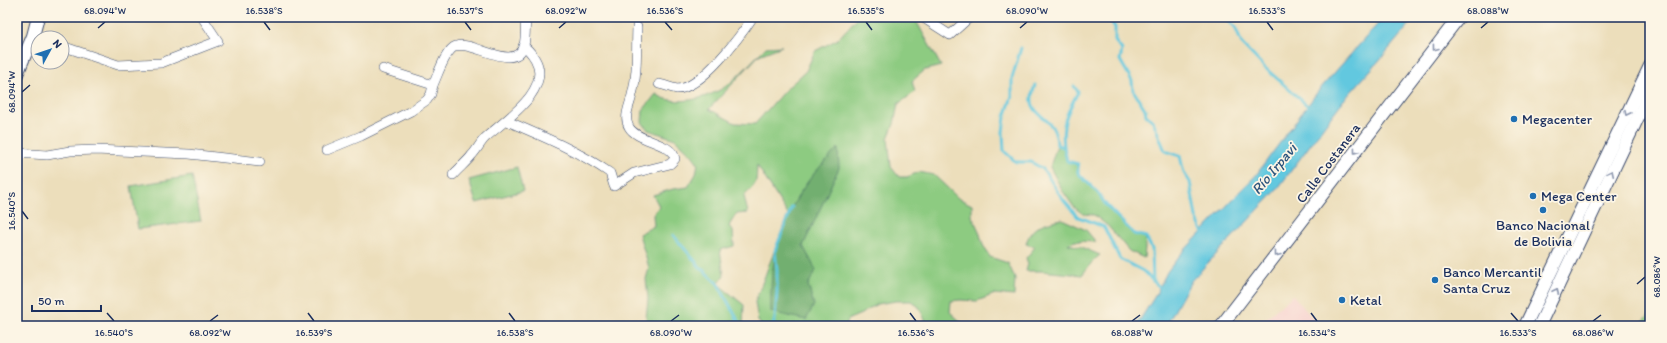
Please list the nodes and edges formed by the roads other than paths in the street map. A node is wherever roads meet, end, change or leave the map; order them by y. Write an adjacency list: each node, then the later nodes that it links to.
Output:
1 (38, 17): 9 (main road)
2 (202, 17): 12 (street)
3 (526, 17): 10 (street)
4 (753, 17): 16 (street)
5 (922, 17): 6 (street)
6 (970, 17)
7 (1459, 17): 24 (main road, Calle Costanera, one-way to 24)
8 (637, 28): 19 (street)
9 (37, 30)
10 (524, 46): 17 (street); 19 (street)
11 (30, 49): 15 (main road)
12 (70, 49)
13 (1650, 66): 25 (main road, one-way to 25)
14 (384, 69): 17 (street)
15 (17, 74)
16 (659, 84)
17 (433, 85): 20 (street)
18 (1650, 92): 26 (main road, one-way to 18)
19 (506, 121): 23 (street)
20 (328, 150)
21 (17, 153): 22 (street)
22 (260, 162)
23 (453, 175)
24 (1221, 326)
25 (1524, 326)
26 (1539, 326)

